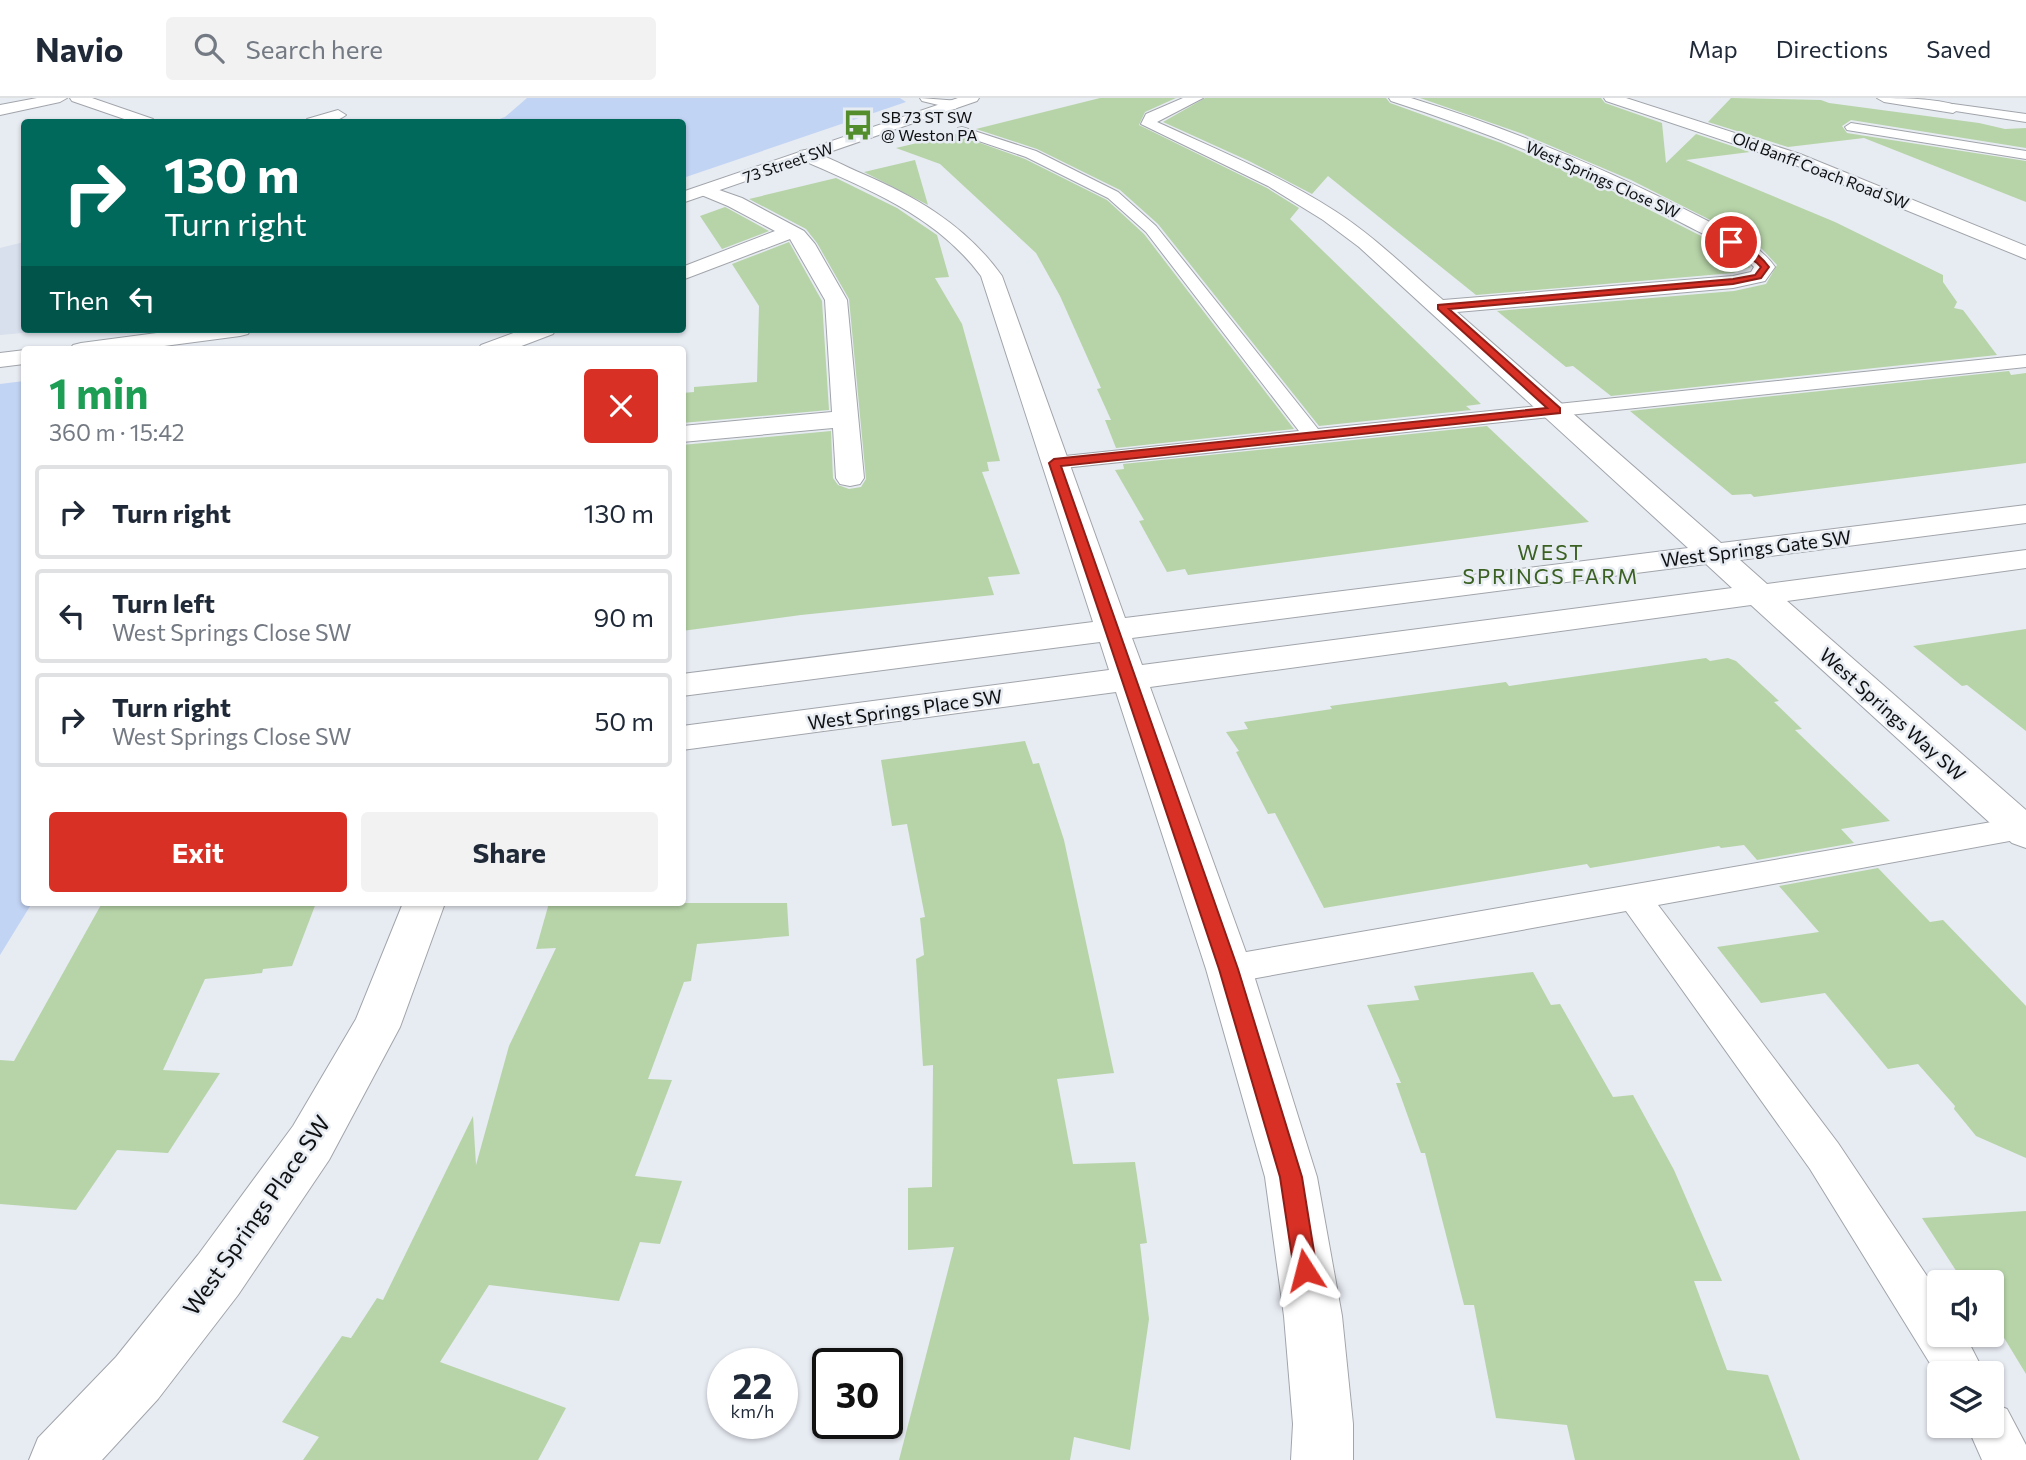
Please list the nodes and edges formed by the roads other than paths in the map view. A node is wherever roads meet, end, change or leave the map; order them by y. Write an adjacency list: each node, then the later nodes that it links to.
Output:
1 (60, 98): 12 (street)
2 (77, 98): 15 (street)
3 (927, 98): 10 (street)
4 (972, 98): 10 (street, 73 Street SW)
5 (1196, 98): 27 (street)
6 (1396, 98): 27 (street, West Springs Close SW)
7 (1611, 98): 25 (street, Old Banff Coach Road SW)
8 (1662, 98): 17 (street, Old Banff Coach Road SW)
9 (1884, 98): 11 (street)
10 (955, 104): 20 (street, 73 Street SW)
11 (1953, 108): 14 (lane)
12 (0, 110)
13 (338, 115): 16 (street)
14 (2026, 118)
15 (138, 119)
16 (324, 119)
17 (1738, 121)
18 (1851, 127): 21 (lane)
19 (962, 131): 38 (lane)
20 (806, 155): 22 (street, 73 Street SW); 39 (street)
21 (2026, 155)
22 (705, 190): 23 (street, 73 Street SW); 24 (street)
23 (686, 197)
24 (790, 232): 26 (street); 36 (street)
25 (2026, 253)
26 (686, 272)
27 (1441, 307): 35 (street)
28 (210, 333): 30 (street)
29 (534, 333): 31 (street)
30 (111, 346)
31 (500, 346)
32 (21, 357): 33 (street)
33 (0, 360)
34 (2026, 361): 35 (lane)
35 (1556, 411): 38 (lane); 42 (street)
36 (846, 419): 37 (street); 40 (street)
37 (686, 434)
38 (1313, 436): 39 (lane)
39 (1054, 463): 45 (street)
40 (850, 478)
41 (2026, 514): 42 (street, West Springs Gate SW)
42 (1716, 554): 44 (street); 45 (street, West Springs Gate SW)
43 (2026, 559): 44 (street)
44 (1761, 594): 46 (street); 49 (street, West Springs Way SW)
45 (1112, 630): 46 (street); 47 (street)
46 (1128, 679): 48 (street, West Springs Place SW); 52 (street)
47 (686, 684)
48 (686, 737)
49 (2024, 829): 50 (lane)
50 (1633, 896): 52 (lane); 53 (lane)
51 (423, 906): 55 (street, West Springs Place SW)
52 (1228, 969): 56 (street)
53 (1927, 1316)
54 (1996, 1438): 57 (lane)
55 (60, 1460)
56 (1322, 1460)
57 (2008, 1460)

